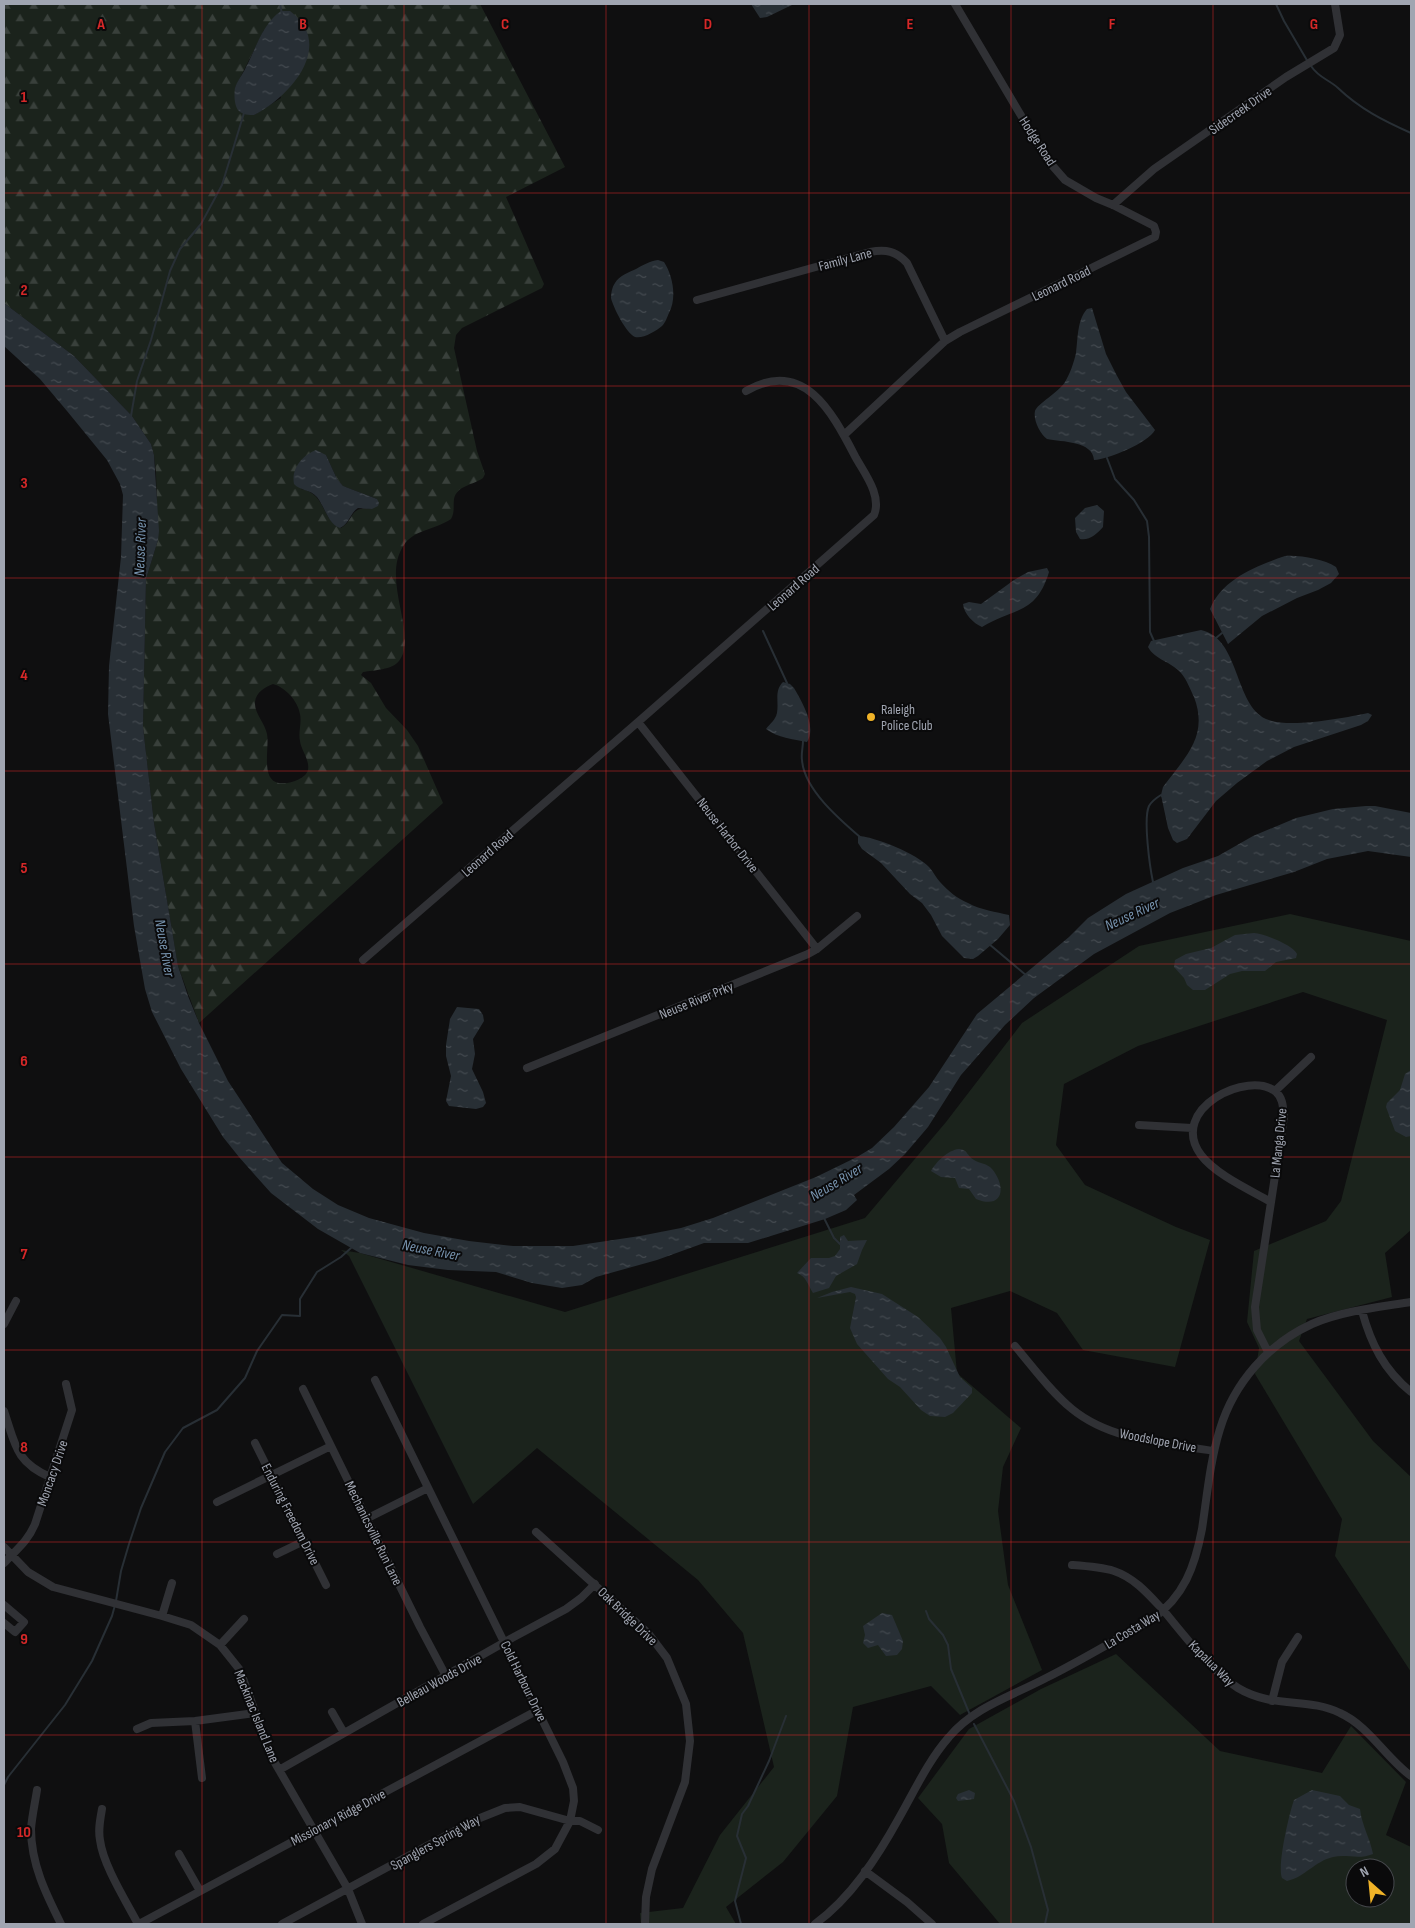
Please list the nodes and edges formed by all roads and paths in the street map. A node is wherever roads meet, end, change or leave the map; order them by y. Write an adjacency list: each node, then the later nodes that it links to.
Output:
1 (955, 4): 3 (street, Hodge Road)
2 (1335, 4): 3 (street, Sidecreek Drive)
3 (1113, 205): 4 (street, Hodge Road)
4 (1155, 237): 6 (street, Leonard Road)
5 (696, 300): 6 (street, Family Lane)
6 (945, 341): 8 (street, Leonard Road)
7 (746, 391): 8 (street)
8 (844, 435): 9 (street, Leonard Road)
9 (638, 722): 11 (street, Neuse Harbor Drive); 12 (street, Leonard Road)
10 (857, 916): 11 (street, Neuse River Prky)
11 (818, 949): 14 (street, Neuse River Prky)
12 (363, 960)
13 (1311, 1057): 15 (street)
14 (527, 1068)
15 (1275, 1091): 17 (street, La Manga Drive); 18 (street, La Manga Drive)
16 (1139, 1125): 17 (street)
17 (1192, 1128): 18 (street, La Manga Drive)
18 (1271, 1202): 24 (street, La Manga Drive)
19 (16, 1301): 22 (street)
20 (1411, 1302): 21 (street, La Costa Way)
21 (1362, 1311): 24 (street, La Costa Way); 28 (street)
22 (4, 1324)
23 (1015, 1346): 32 (street, Woodslope Drive)
24 (1268, 1352): 32 (street, La Costa Way)
25 (375, 1380): 35 (street, Cold Harbour Drive)
26 (66, 1384): 34 (street, Moncacy Drive)
27 (303, 1389): 31 (street, Mechanicsville Run Lane)
28 (1411, 1392)
29 (4, 1410): 34 (street)
30 (255, 1443): 33 (street, Enduring Freedom Drive)
31 (331, 1446): 33 (street); 37 (street, Mechanicsville Run Lane)
32 (1214, 1451): 49 (street, La Costa Way)
33 (271, 1476): 36 (street); 39 (street, Enduring Freedom Drive)
34 (50, 1477): 42 (street, Moncacy Drive)
35 (428, 1488): 37 (street); 54 (street, Cold Harbour Drive)
36 (217, 1502)
37 (368, 1518): 56 (street, Mechanicsville Run Lane)
38 (536, 1532): 46 (street, Oak Bridge Drive)
39 (304, 1541): 41 (street); 47 (street, Enduring Freedom Drive)
40 (4, 1547): 42 (street, Mackinac Island Lane)
41 (277, 1554)
42 (11, 1555): 43 (street, Moncacy Drive); 50 (street, Mackinac Island Lane)
43 (4, 1563)
44 (1072, 1564): 49 (street, Kapalua Way)
45 (172, 1583): 50 (street)
46 (595, 1584): 54 (street, Belleau Woods Drive); 81 (street, Oak Bridge Drive)
47 (326, 1585)
48 (4, 1605): 52 (street)
49 (1164, 1611): 57 (street, Kapalua Way); 73 (street, La Costa Way)
50 (162, 1616): 55 (street, Mackinac Island Lane)
51 (244, 1619): 55 (street)
52 (4, 1623)
53 (1298, 1637): 57 (street)
54 (505, 1643): 56 (street, Belleau Woods Drive); 58 (street, Cold Harbour Drive)
55 (220, 1645): 60 (street, Mackinac Island Lane)
56 (446, 1676): 63 (street, Belleau Woods Drive)
57 (1272, 1701): 65 (street, Kapalua Way)
58 (538, 1710): 69 (street, Cold Harbour Drive); 70 (street, Missionary Ridge Drive)
59 (332, 1712): 63 (street)
60 (255, 1713): 61 (street); 64 (street, Mackinac Island Lane)
61 (195, 1721): 62 (street); 66 (street)
62 (137, 1729)
63 (344, 1733): 64 (street, Belleau Woods Drive)
64 (279, 1770): 70 (street, Mackinac Island Lane)
65 (1411, 1776)
66 (202, 1778)
67 (37, 1790): 76 (street)
68 (102, 1810): 77 (street)
69 (570, 1821): 71 (street, Spanglers Spring Way); 74 (street, Spanglers Spring Way); 80 (street, Cold Harbour Drive)
70 (314, 1830): 74 (street, Mackinac Island Lane); 75 (street, Missionary Ridge Drive)
71 (598, 1830)
72 (179, 1854): 75 (street)
73 (865, 1871): 82 (street, La Costa Way); 83 (street)
74 (348, 1889): 78 (street, Spanglers Spring Way); 79 (street, Mackinac Island Lane)
75 (200, 1891): 77 (street, Missionary Ridge Drive)
76 (61, 1924)
77 (138, 1924)
78 (282, 1924)
79 (362, 1924)
80 (423, 1924)
81 (645, 1924)
82 (815, 1924)
83 (932, 1924)

